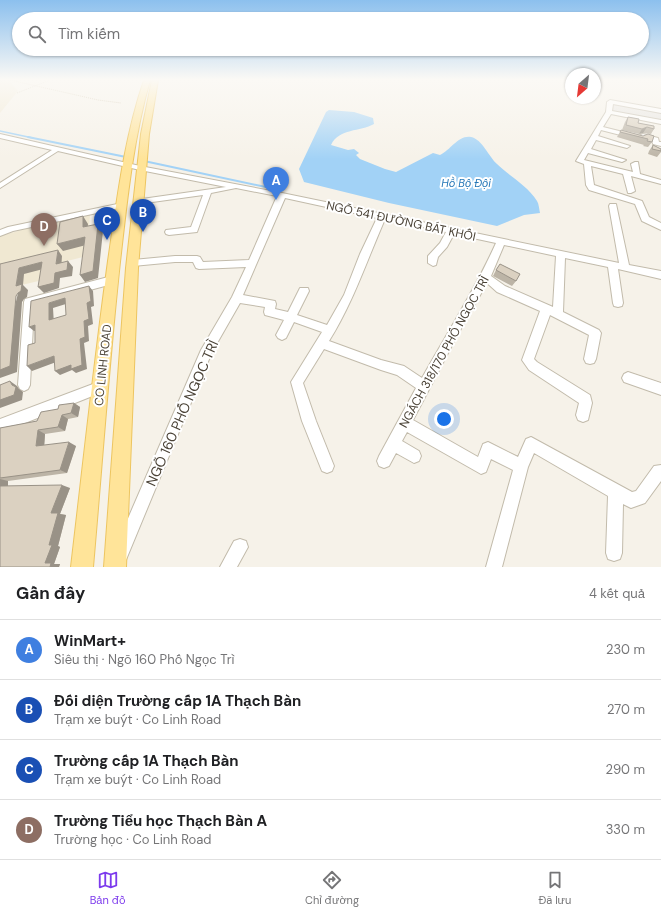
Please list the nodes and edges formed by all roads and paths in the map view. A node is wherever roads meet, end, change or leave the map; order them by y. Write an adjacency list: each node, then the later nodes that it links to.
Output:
1 (139, 106): 10 (main road, CO LINH ROAD)
2 (150, 106): 8 (main road, CO LINH ROAD)
3 (612, 106): 5 (street)
4 (635, 106): 6 (street)
5 (613, 110): 7 (street); 9 (street); 11 (street)
6 (661, 111)
7 (661, 117)
8 (148, 122): 10 (main road); 20 (main road, CO LINH ROAD)
9 (661, 122)
10 (134, 123): 20 (main road, CO LINH ROAD)
11 (600, 128): 13 (street); 14 (street)
12 (0, 136): 16 (street, NGÕ 541 ĐƯỜNG BÁT KHỐI)
13 (594, 137): 15 (street); 17 (street)
14 (658, 143): 18 (street)
15 (627, 146)
16 (56, 150): 20 (street, NGÕ 541 ĐƯỜNG BÁT KHỐI); 26 (street)
17 (587, 150): 19 (street); 21 (street)
18 (661, 152)
19 (622, 160)
20 (134, 161): 27 (street, NGÕ 541 ĐƯỜNG BÁT KHỐI); 31 (main road, CO LINH ROAD); 32 (main road, CO LINH ROAD)
21 (587, 163): 23 (street); 35 (street)
22 (635, 164): 24 (street)
23 (626, 173): 24 (street); 28 (street)
24 (637, 176): 25 (street)
25 (661, 183)
26 (0, 186)
27 (240, 187): 29 (street); 30 (street, NGÕ 541 ĐƯỜNG BÁT KHỐI)
28 (632, 191)
29 (208, 192): 31 (street); 37 (street)
30 (282, 196): 34 (street, NGÕ 541 ĐƯỜNG BÁT KHỐI); 43 (street, NGÕ 160 PHỐ NGỌC TRÌ)
31 (138, 202): 42 (main road, CO LINH ROAD)
32 (122, 205): 38 (street); 41 (main road, CO LINH ROAD)
33 (613, 206): 46 (street)
34 (382, 217): 36 (street, NGÕ 541 ĐƯỜNG BÁT KHỐI); 56 (street)
35 (661, 228)
36 (451, 231): 39 (street, NGÕ 541 ĐƯỜNG BÁT KHỐI); 44 (street)
37 (169, 232)
38 (0, 233)
39 (501, 242): 40 (street, NGÕ 541 ĐƯỜNG BÁT KHỐI); 48 (street, NGÁCH 318/170 PHỐ NGỌC TRÌ)
40 (561, 254): 45 (street, NGÕ 541 ĐƯỜNG BÁT KHỐI); 54 (street)
41 (114, 258): 42 (main road); 49 (main road, CO LINH ROAD)
42 (133, 259): 43 (street); 78 (main road, CO LINH ROAD)
43 (252, 263): 51 (street, NGÕ 160 PHỐ NGỌC TRÌ)
44 (433, 263)
45 (612, 265): 46 (street, NGÕ 541 ĐƯỜNG BÁT KHỐI); 52 (street)
46 (625, 268): 47 (street, NGÕ 541 ĐƯỜNG BÁT KHỐI)
47 (661, 275)
48 (486, 277): 53 (street); 63 (street, NGÁCH 318/170 PHỐ NGỌC TRÌ)
49 (112, 280): 61 (street); 62 (main road, CO LINH ROAD)
50 (304, 291): 55 (street)
51 (238, 298): 55 (street); 78 (street, NGÕ 160 PHỐ NGỌC TRÌ)
52 (618, 303)
53 (546, 309): 54 (street); 65 (street)
54 (558, 314): 59 (street)
55 (291, 316): 56 (street); 57 (street)
56 (330, 330): 58 (street)
57 (282, 335)
58 (321, 343): 63 (street); 71 (street)
59 (590, 359)
60 (628, 378): 64 (street)
61 (24, 385)
62 (101, 387): 67 (street); 77 (main road, CO LINH ROAD)
63 (425, 387): 66 (street, NGÁCH 318/170 PHỐ NGỌC TRÌ)
64 (661, 389)
65 (583, 415)
66 (405, 423): 68 (street, NGÁCH 318/170 PHỐ NGỌC TRÌ); 72 (street)
67 (0, 426)
68 (394, 444): 69 (street); 70 (street, NGÁCH 318/170 PHỐ NGỌC TRÌ)
69 (414, 456)
70 (384, 461)
71 (327, 466)
72 (521, 467): 74 (street); 80 (street)
73 (661, 472): 74 (street)
74 (616, 491): 76 (street)
75 (240, 547): 79 (street)
76 (614, 553)
77 (82, 567)
78 (115, 567)
79 (228, 567)
80 (494, 567)

